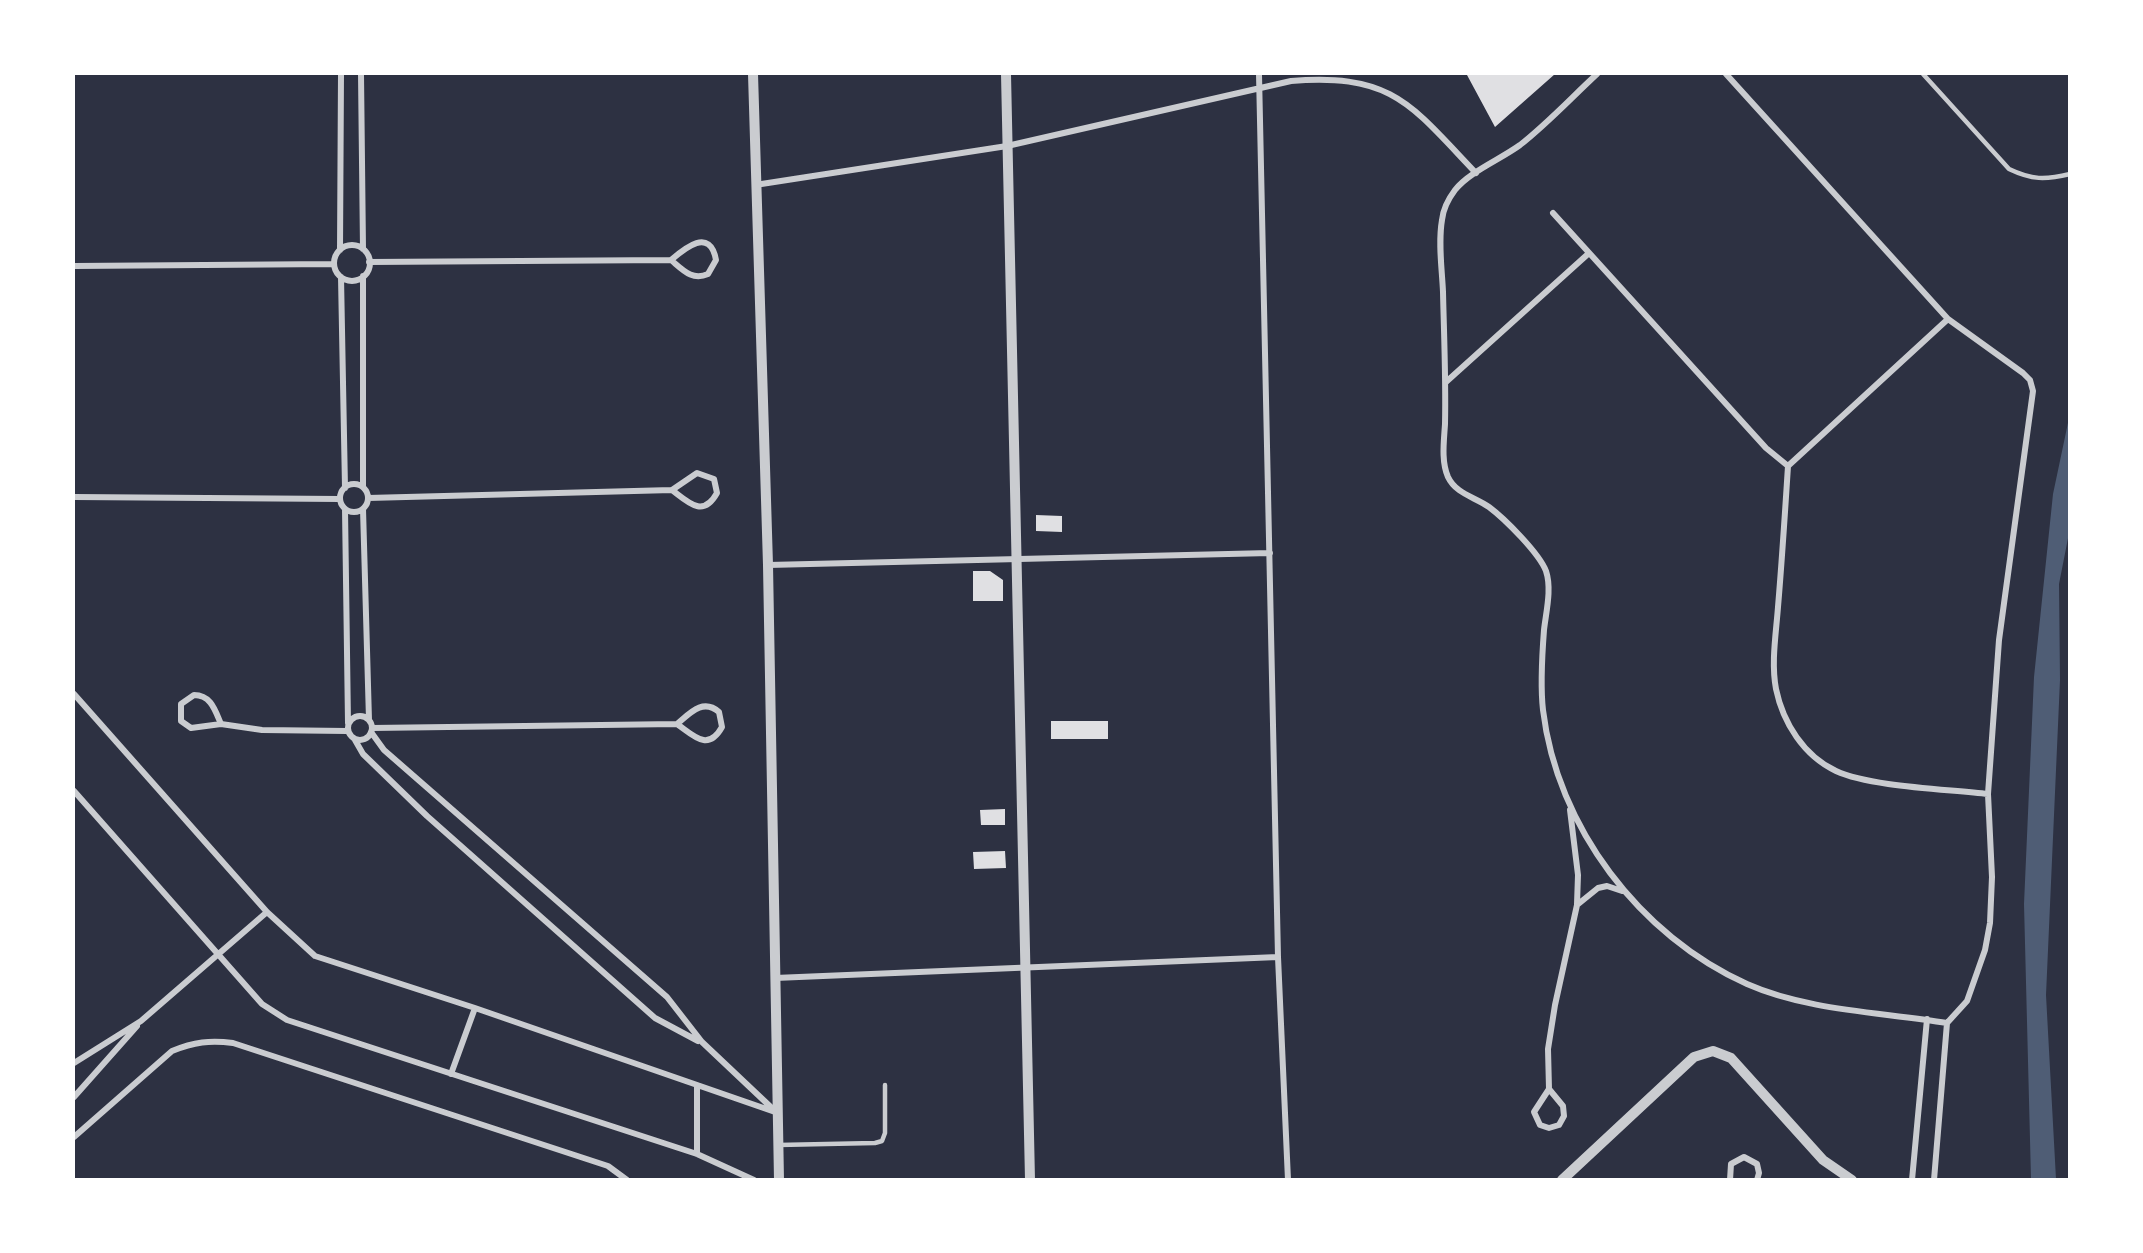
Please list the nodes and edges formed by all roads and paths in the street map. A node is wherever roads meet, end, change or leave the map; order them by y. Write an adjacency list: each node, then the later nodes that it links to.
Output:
1 (341, 74): 16 (street)
2 (361, 74): 15 (street)
3 (753, 74): 13 (street)
4 (1006, 74): 10 (street)
5 (1259, 74): 9 (street)
6 (1598, 74): 11 (street)
7 (1726, 74): 24 (street)
8 (1923, 74): 12 (lane)
9 (1259, 89): 10 (street); 11 (street); 35 (street)
10 (1007, 146): 13 (street); 36 (street)
11 (1476, 173): 25 (street)
12 (2070, 174)
13 (755, 185): 37 (street)
14 (1553, 213): 17 (street)
15 (363, 249): 16 (street); 19 (street)
16 (340, 250): 20 (street)
17 (1588, 254): 25 (street); 26 (street)
18 (671, 260): 18 (street); 19 (street)
19 (369, 262): 22 (street)
20 (334, 264): 21 (street); 23 (street)
21 (74, 266)
22 (363, 276): 23 (street); 27 (street)
23 (341, 277): 28 (street)
24 (1948, 320): 26 (street); 47 (street)
25 (1446, 382): 48 (street)
26 (1788, 466): 47 (street)
27 (363, 487): 28 (street); 31 (street)
28 (345, 488): 32 (street)
29 (672, 490): 29 (street); 31 (street)
30 (74, 497): 32 (street)
31 (368, 498): 34 (street)
32 (340, 499): 33 (street)
33 (345, 509): 34 (street); 40 (street)
34 (363, 509): 39 (street)
35 (1270, 553): 36 (street); 53 (street)
36 (1018, 560): 37 (street); 54 (street)
37 (768, 565): 55 (street)
38 (74, 694): 51 (street)
39 (369, 720): 40 (street); 43 (street)
40 (348, 723): 44 (street)
41 (677, 723): 41 (street); 43 (street)
42 (221, 724): 42 (street); 44 (street)
43 (372, 730): 45 (street); 60 (street)
44 (347, 731): 45 (street)
45 (355, 740): 60 (street)
46 (74, 791): 52 (street)
47 (1988, 794): 59 (street)
48 (1568, 799): 49 (street); 50 (street)
49 (1623, 891): 50 (street); 57 (street)
50 (1577, 905): 65 (street)
51 (267, 912): 52 (street); 56 (street)
52 (219, 955): 58 (street); 62 (street)
53 (1278, 957): 54 (street); 76 (street)
54 (1026, 967): 55 (street); 75 (street)
55 (774, 978): 67 (street)
56 (475, 1008): 62 (street); 63 (street)
57 (1927, 1019): 59 (street); 80 (street)
58 (141, 1021): 61 (street); 66 (street)
59 (1947, 1023): 81 (street)
60 (702, 1042): 67 (street)
61 (74, 1063)
62 (451, 1074): 70 (street)
63 (697, 1085): 67 (street); 70 (street)
64 (885, 1085): 69 (lane)
65 (1549, 1089): 65 (street)
66 (74, 1097)
67 (778, 1113): 69 (street)
68 (74, 1137): 72 (street)
69 (778, 1145): 74 (street)
70 (697, 1154): 73 (street)
71 (1848, 1178): 77 (street)
72 (627, 1179)
73 (754, 1179)
74 (778, 1179)
75 (1030, 1179)
76 (1288, 1179)
77 (1562, 1179)
78 (1730, 1179): 79 (street)
79 (1756, 1179)
80 (1912, 1179)
81 (1934, 1179)

